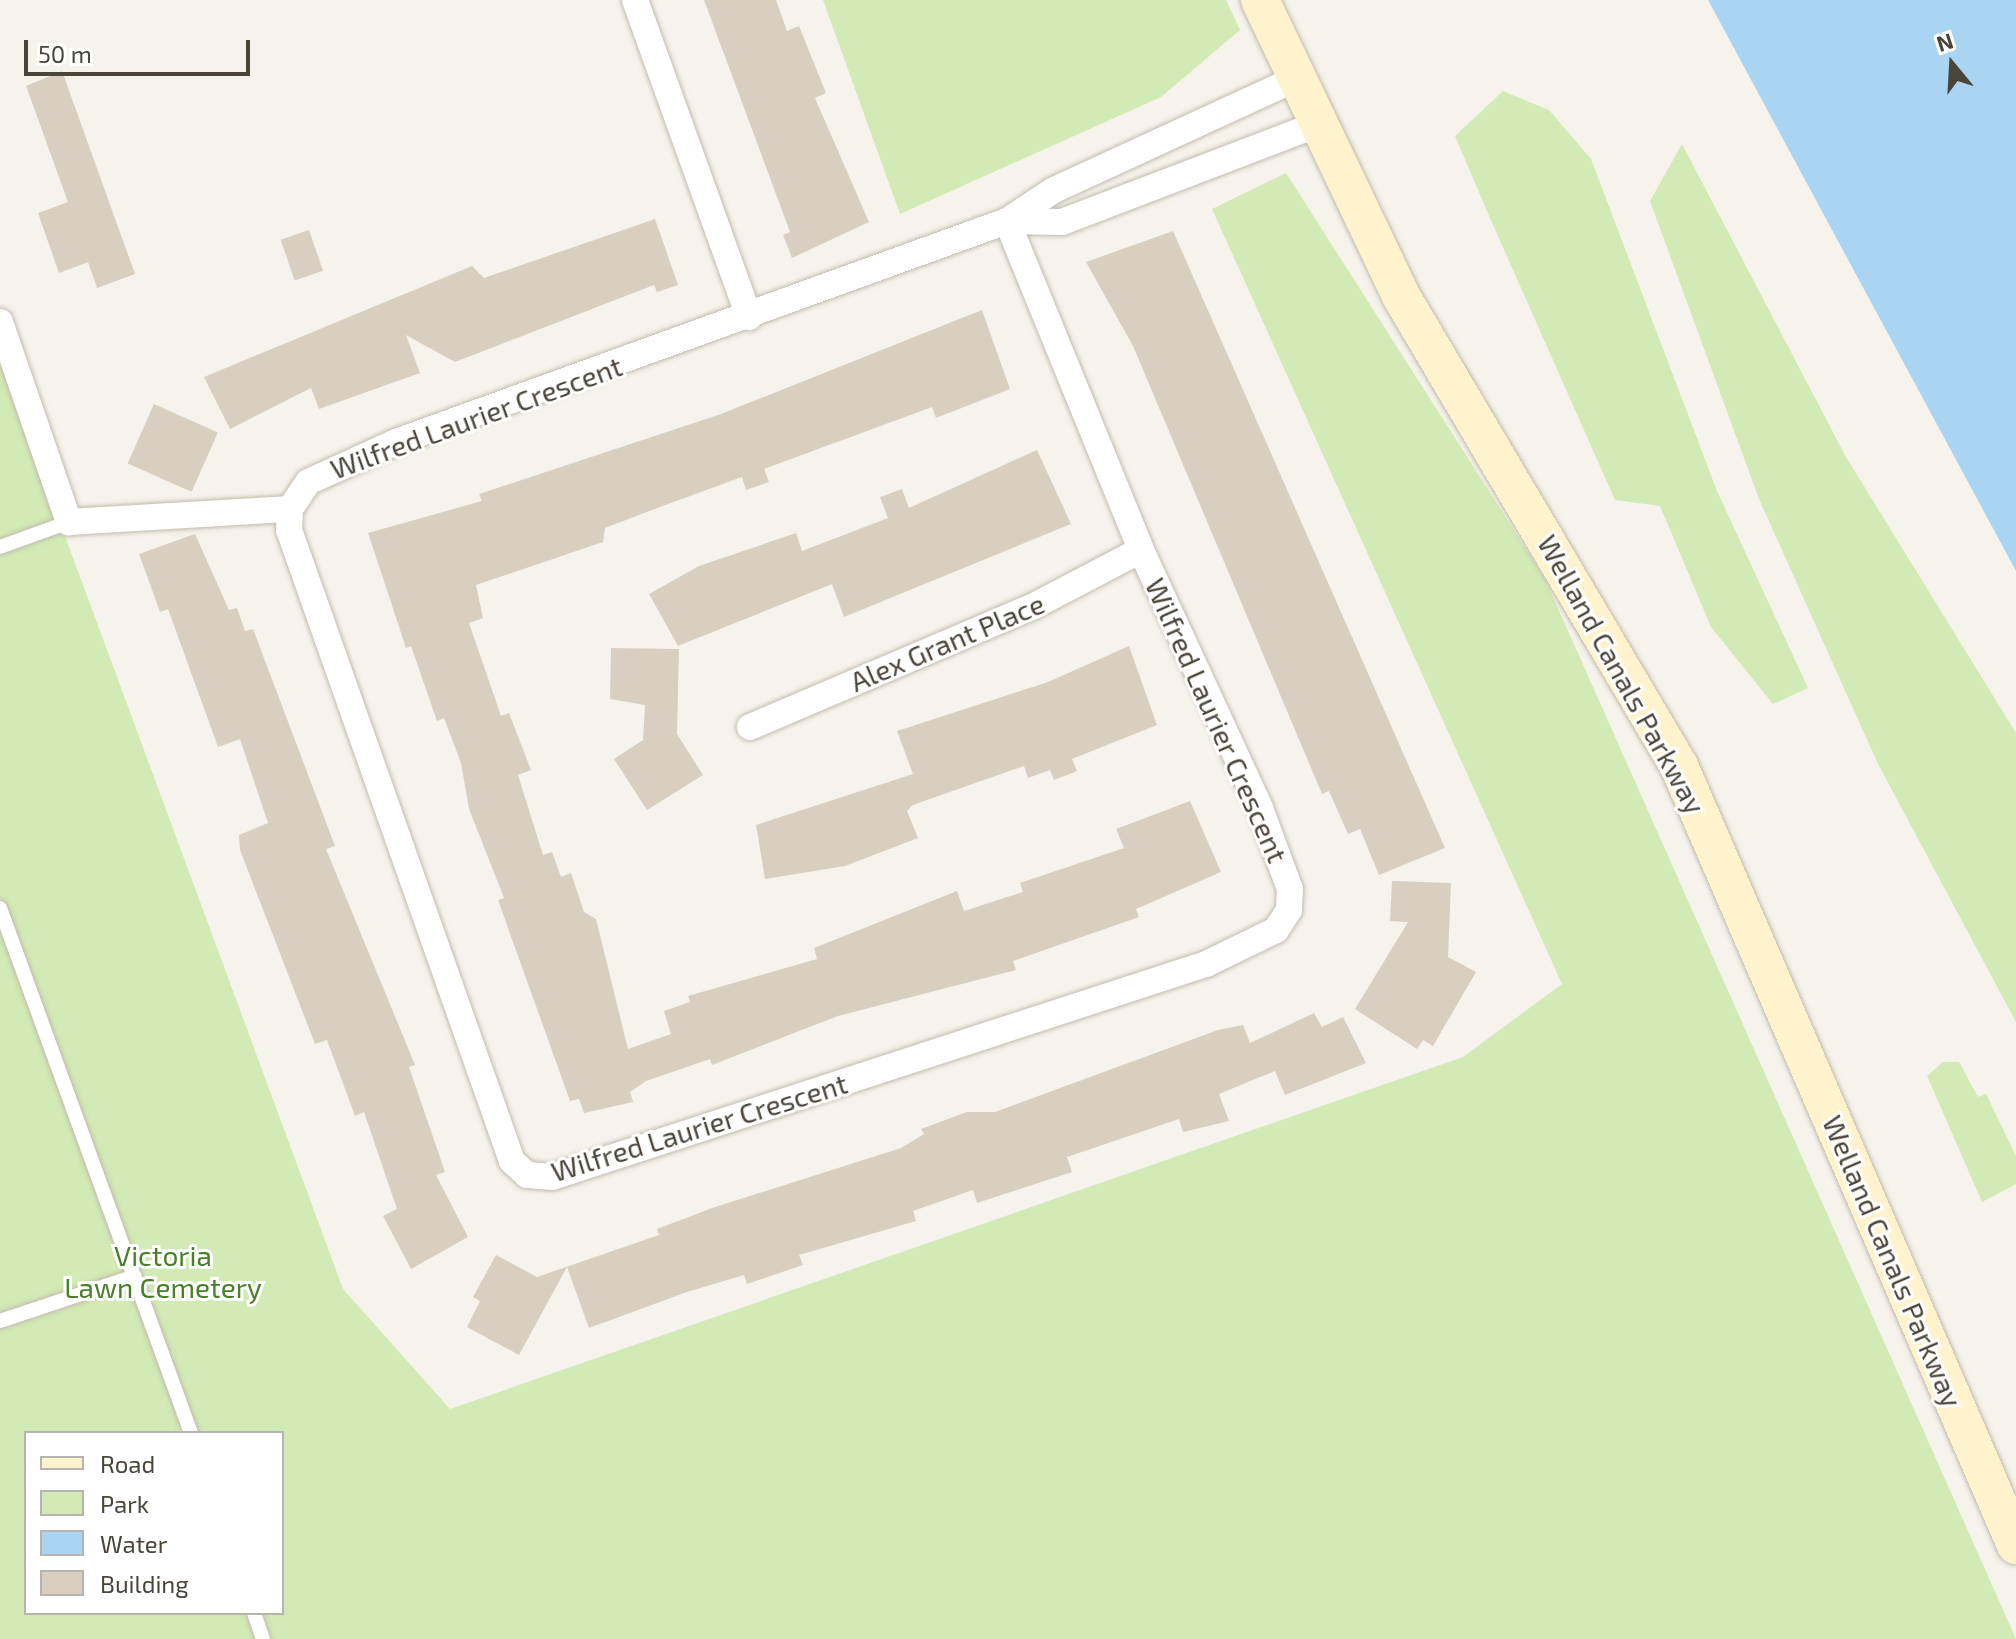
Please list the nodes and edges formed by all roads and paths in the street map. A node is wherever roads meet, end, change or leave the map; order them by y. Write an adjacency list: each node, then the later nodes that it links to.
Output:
1 (635, 0): 6 (street)
2 (1260, 0): 3 (main road, Welland Canals Parkway)
3 (1295, 79): 4 (main road, Welland Canals Parkway); 5 (street, Wilfred Laurier Crescent)
4 (1316, 125): 5 (street, Wilfred Laurier Crescent); 17 (main road, Welland Canals Parkway)
5 (1007, 221): 6 (street, Wilfred Laurier Crescent); 11 (street, Wilfred Laurier Crescent)
6 (749, 317): 8 (street, Wilfred Laurier Crescent)
7 (0, 322): 9 (street)
8 (290, 509): 9 (street); 11 (street, Wilfred Laurier Crescent)
9 (69, 522): 10 (lane)
10 (0, 547)
11 (1141, 550): 12 (street, Alex Grant Place)
12 (750, 727)
13 (0, 908): 14 (lane)
14 (135, 1276): 15 (lane); 16 (lane)
15 (0, 1321)
16 (190, 1431)
17 (2006, 1496): 18 (main road, Welland Canals Parkway)
18 (2016, 1545)
19 (255, 1615): 20 (lane)
20 (263, 1639)

